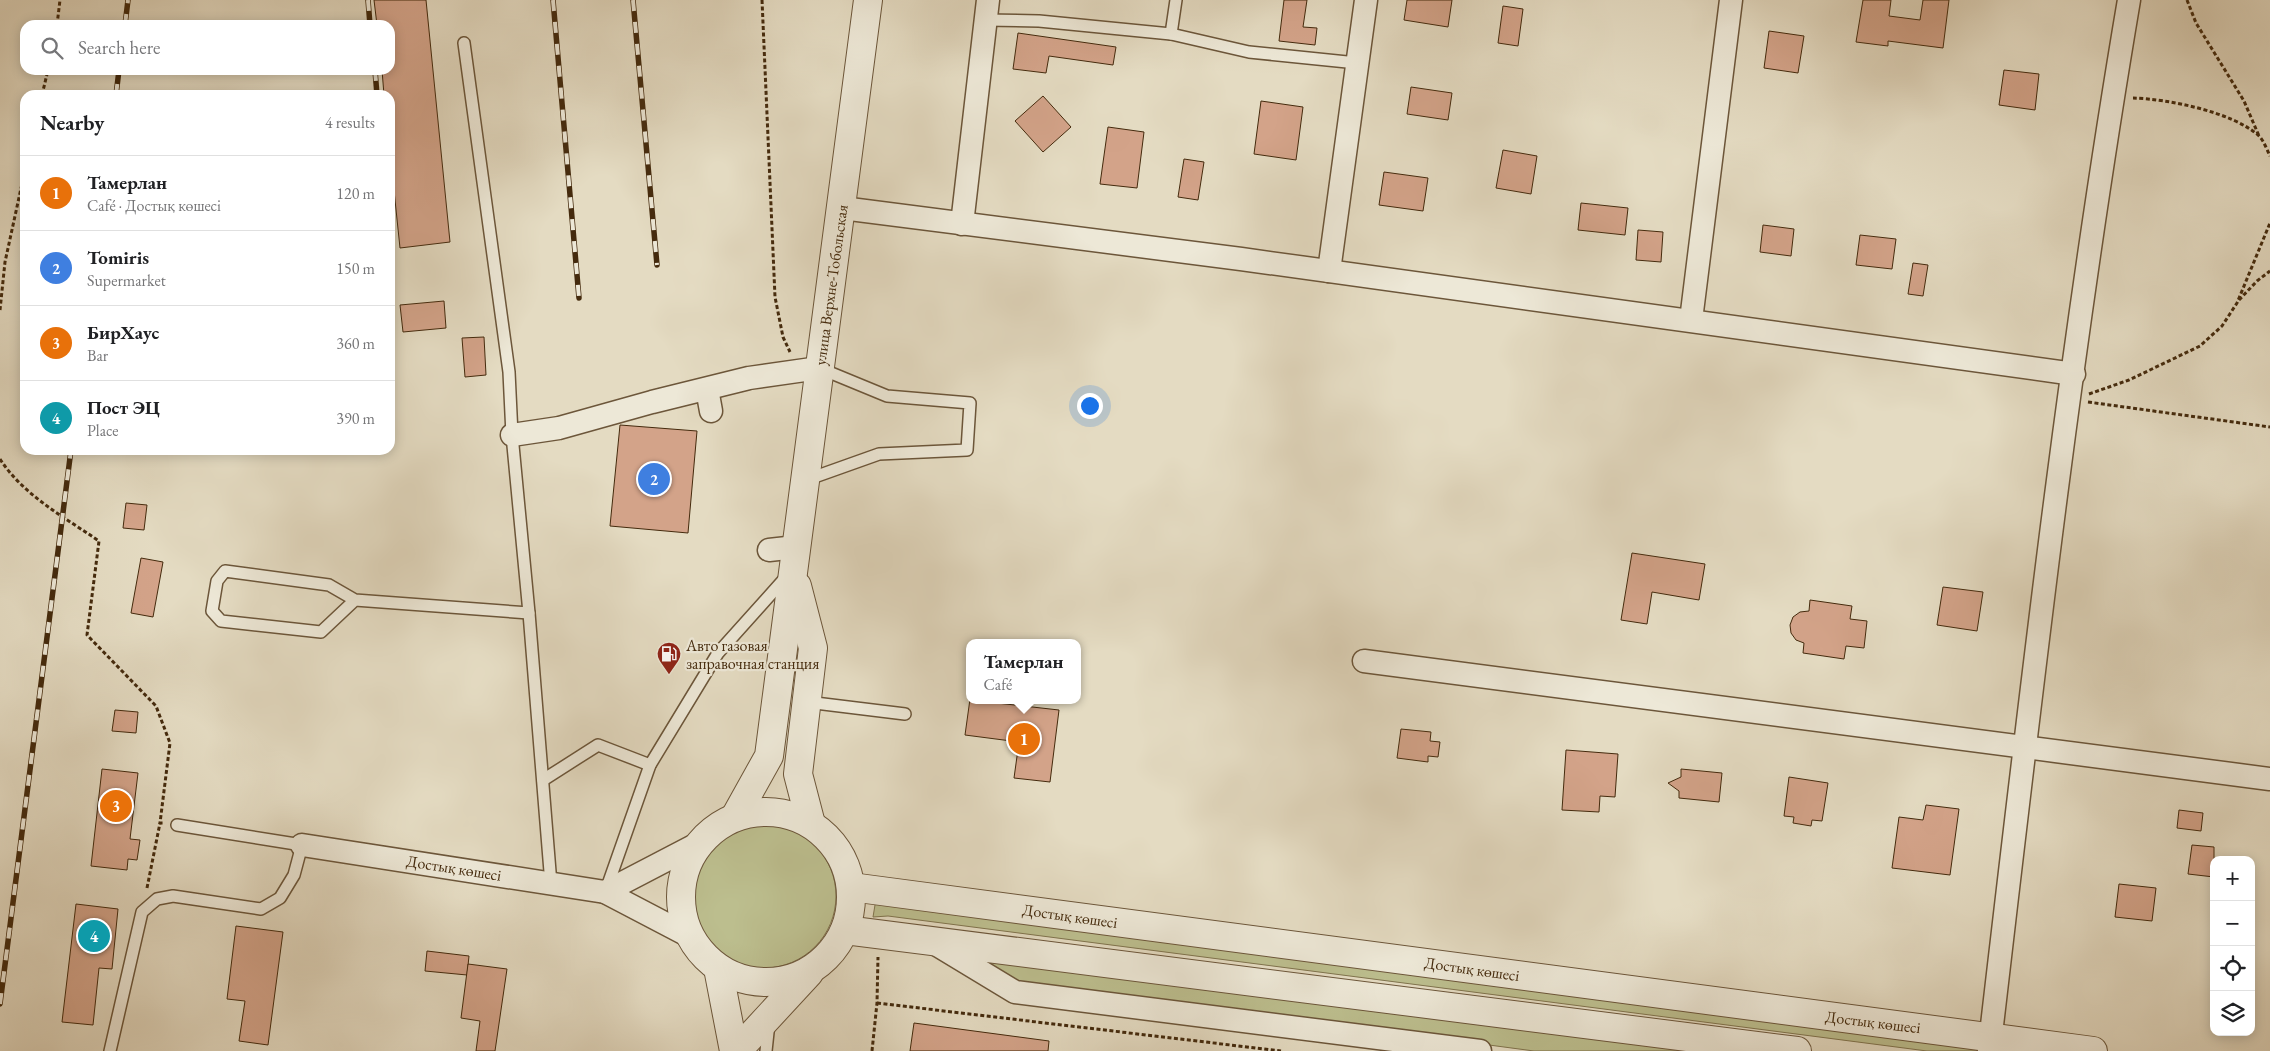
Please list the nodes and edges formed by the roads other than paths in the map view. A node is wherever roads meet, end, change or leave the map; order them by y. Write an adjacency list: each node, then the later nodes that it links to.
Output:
1 (868, 0): 10 (street, улица Верхне-Тобольская)
2 (1176, 0): 7 (lane)
3 (1366, 0): 9 (street)
4 (1731, 0): 13 (street)
5 (2129, 0): 15 (street)
6 (987, 10): 7 (lane); 11 (street)
7 (1171, 34): 9 (lane)
8 (464, 43): 18 (lane)
9 (1357, 64): 12 (street)
10 (842, 208): 11 (street); 14 (street, улица Верхне-Тобольская)
11 (962, 224): 12 (street)
12 (1329, 271): 13 (street)
13 (1691, 320): 15 (street)
14 (809, 370): 16 (street); 19 (street, улица Верхне-Тобольская); 19 (lane)
15 (2074, 374): 27 (street)
16 (707, 388): 17 (street); 18 (street)
17 (711, 411)
18 (512, 435): 23 (lane)
19 (804, 480): 21 (street, улица Верхне-Тобольская)
20 (769, 550): 21 (street)
21 (794, 558): 25 (street, улица Верхне-Тобольская); 28 (lane); 31 (street, улица Верхне-Тобольская)
22 (355, 600): 22 (lane); 23 (lane)
23 (529, 613): 30 (lane)
24 (1364, 661): 27 (street)
25 (806, 702): 26 (lane); 32 (street, улица Верхне-Тобольская)
26 (904, 714)
27 (2024, 747): 29 (street); 45 (street)
28 (650, 766): 30 (lane); 38 (lane)
29 (2270, 779)
30 (543, 780): 36 (lane)
31 (735, 818): 32 (street, улица Верхне-Тобольская); 34 (street, улица Верхне-Тобольская)
32 (811, 824): 37 (street, улица Верхне-Тобольская)
33 (177, 825): 35 (lane)
34 (701, 842): 38 (street); 39 (street, улица Верхне-Тобольская)
35 (302, 845): 36 (street, Достық көшесі); 46 (lane)
36 (551, 884): 38 (street, Достық көшесі)
37 (851, 887): 40 (street); 45 (street, Достық көшесі)
38 (605, 892): 39 (street, Достық көшесі)
39 (687, 926): 43 (street)
40 (845, 930): 41 (street); 42 (street)
41 (927, 939): 49 (street); 50 (street)
42 (815, 967): 43 (street); 44 (street)
43 (718, 968): 47 (street)
44 (770, 1014): 47 (street); 48 (lane)
45 (1989, 1044): 51 (street, Достық көшесі)
46 (110, 1051)
47 (736, 1051)
48 (766, 1051)
49 (1473, 1051)
50 (1797, 1051)
51 (2093, 1051)

